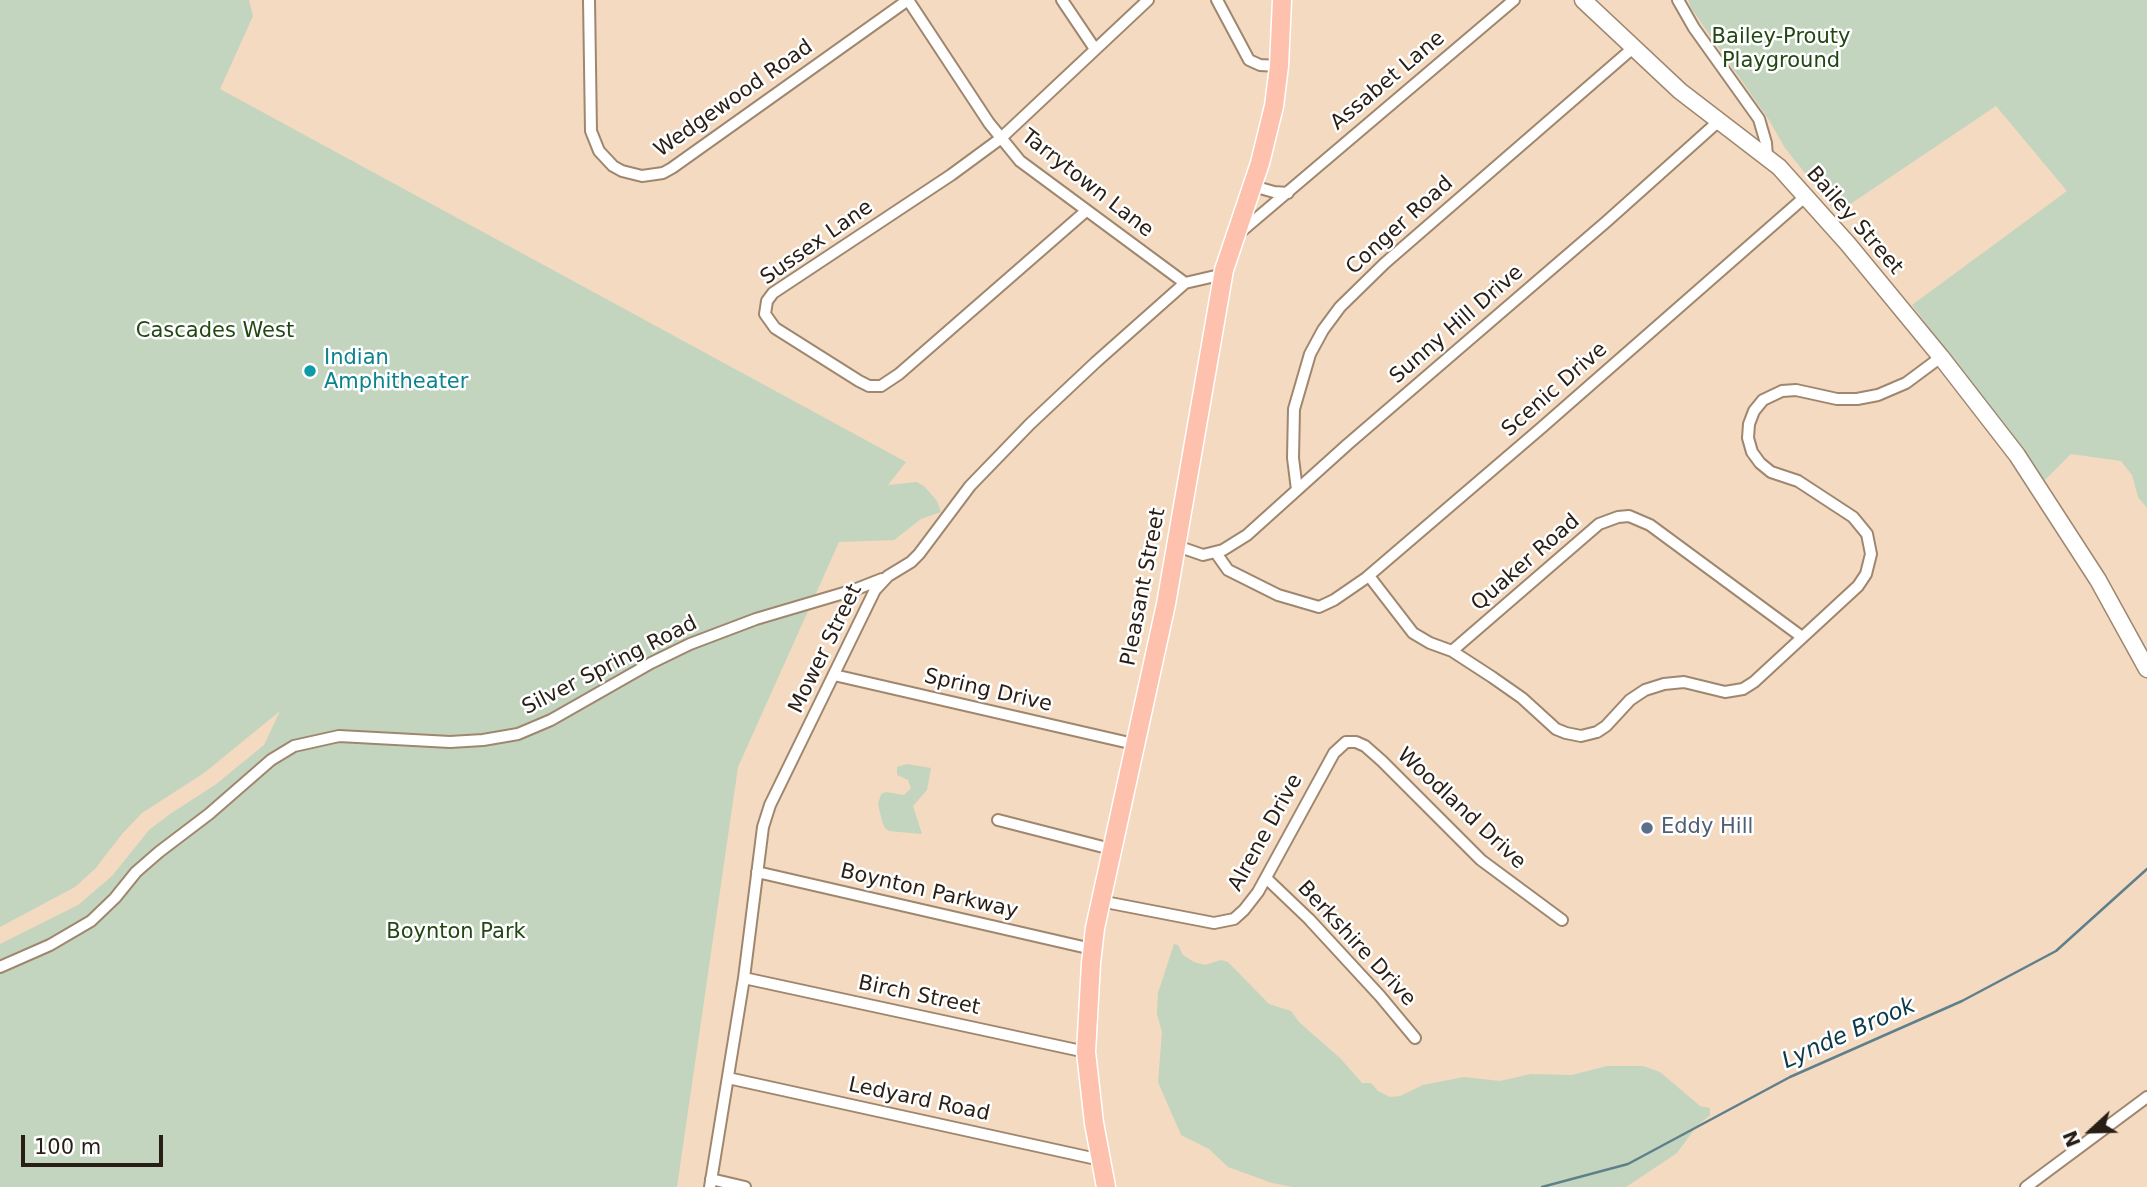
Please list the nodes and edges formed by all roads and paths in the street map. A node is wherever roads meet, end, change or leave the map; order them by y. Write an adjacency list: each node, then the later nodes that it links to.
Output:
1 (589, 0): 2 (street, Wedgewood Road)
2 (908, 0): 14 (street, Tarrytown Lane)
3 (1062, 0): 11 (street)
4 (1148, 0): 11 (street, Sussex Lane)
5 (1217, 0): 12 (street)
6 (1282, 0): 12 (main road, Pleasant Street)
7 (1514, 0): 17 (street, Assabet Lane)
8 (1583, 0): 10 (street, Bailey Street)
9 (1678, 0): 15 (street)
10 (1633, 48): 13 (street, Bailey Street); 24 (street, Conger Road)
11 (1095, 49): 14 (street, Sussex Lane)
12 (1279, 66): 16 (main road, Pleasant Street)
13 (1720, 120): 15 (street, Bailey Street); 24 (street, Sunny Hill Drive)
14 (1000, 139): 19 (street, Tarrytown Lane); 19 (street, Sussex Lane)
15 (1767, 157): 18 (street, Bailey Street)
16 (1251, 193): 17 (street); 20 (main road, Pleasant Street)
17 (1283, 196): 20 (street, Assabet Lane)
18 (1806, 196): 23 (street, Bailey Street); 28 (street, Scenic Drive)
19 (1086, 211): 22 (street, Tarrytown Lane)
20 (1235, 236): 21 (main road, Pleasant Street)
21 (1224, 274): 22 (street, Mower Street); 25 (main road, Pleasant Street)
22 (1185, 283): 27 (street, Mower Street)
23 (1941, 358): 29 (street); 31 (street, Bailey Street)
24 (1297, 490): 26 (street, Sunny Hill Drive)
25 (1177, 546): 26 (street); 33 (main road, Pleasant Street)
26 (1216, 553): 28 (street, Scenic Drive)
27 (888, 576): 32 (street, Mower Street); 42 (street, Silver Spring Road)
28 (1368, 576): 30 (street)
29 (1802, 637): 30 (street); 30 (street, Quaker Road)
30 (1452, 651)
31 (2147, 669)
32 (834, 675): 33 (street, Spring Drive); 37 (street, Mower Street)
33 (1134, 744): 36 (main road, Pleasant Street)
34 (1334, 753): 38 (street, Alrene Drive); 40 (street, Woodland Drive)
35 (998, 820): 36 (street)
36 (1111, 849): 39 (main road, Pleasant Street)
37 (757, 872): 41 (street, Boynton Parkway); 43 (street, Mower Street)
38 (1266, 878): 39 (street, Alrene Drive); 44 (street, Berkshire Drive)
39 (1100, 901): 41 (main road, Pleasant Street)
40 (1562, 920)
41 (1092, 949): 45 (main road, Pleasant Street)
42 (0, 967)
43 (744, 978): 45 (street, Birch Street); 46 (street, Mower Street)
44 (1415, 1038)
45 (1086, 1052): 48 (main road, Pleasant Street)
46 (728, 1078): 48 (street, Ledyard Road); 49 (street, Mower Street)
47 (2147, 1097): 52 (street)
48 (1101, 1160): 51 (main road, Pleasant Street)
49 (711, 1183): 50 (street)
50 (745, 1187)
51 (1106, 1187)
52 (2026, 1187)

